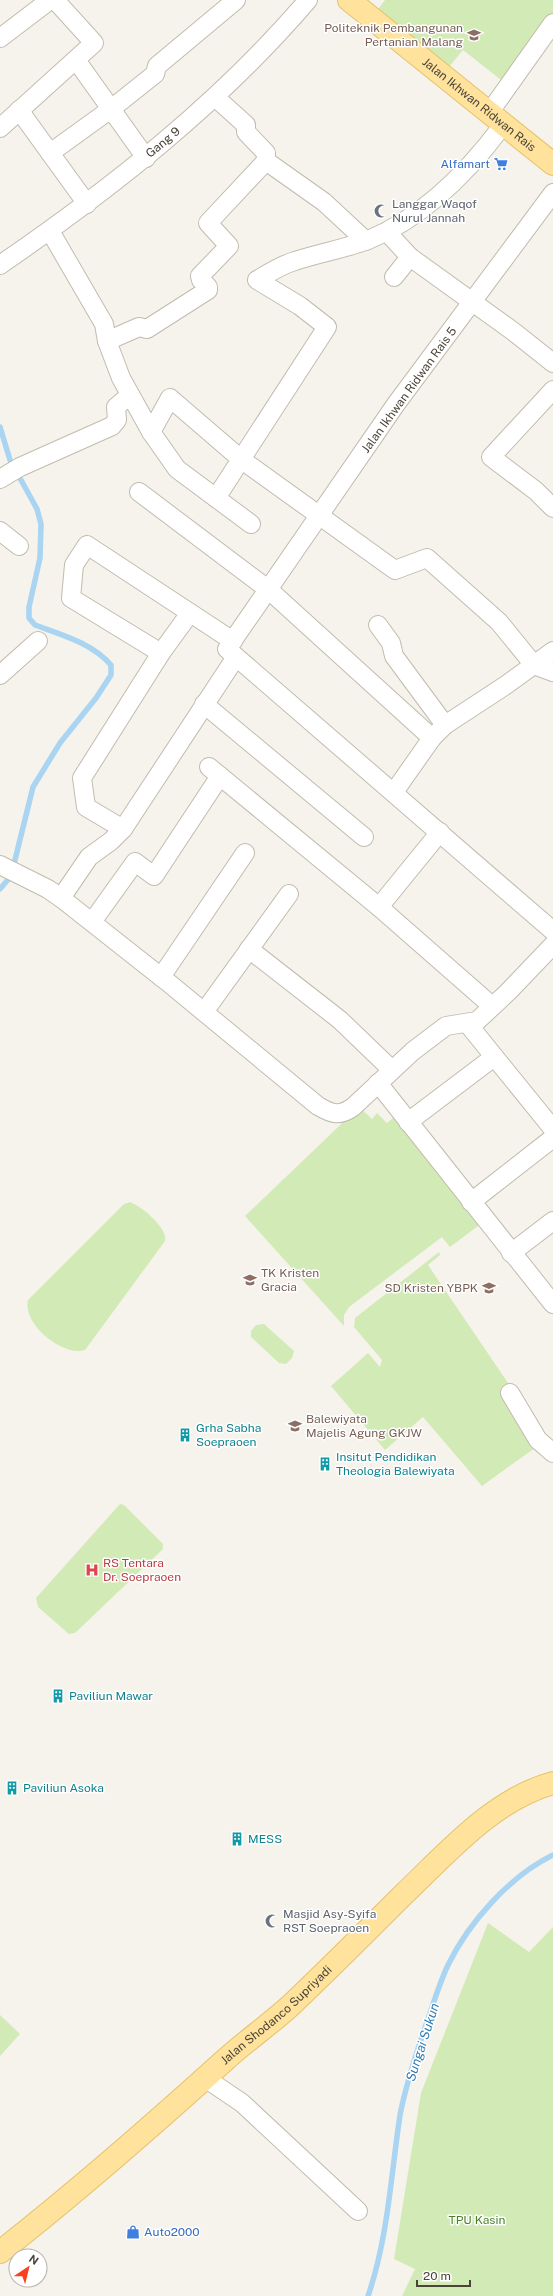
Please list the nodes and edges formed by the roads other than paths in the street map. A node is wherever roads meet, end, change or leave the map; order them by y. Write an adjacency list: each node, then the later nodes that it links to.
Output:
1 (50, 0): 7 (street)
2 (55, 0): 8 (street)
3 (236, 0): 10 (street)
4 (308, 0): 9 (street, Gang 9)
5 (349, 0): 12 (main road, Jalan Ikhwan Ridwan Rais)
6 (553, 23): 12 (street)
7 (0, 38)
8 (76, 60): 10 (street); 11 (street)
9 (215, 97): 15 (street, Gang 9); 16 (street)
10 (111, 109): 14 (street); 15 (street)
11 (19, 110): 13 (street); 14 (street)
12 (496, 119): 17 (main road, Jalan Ikhwan Ridwan Rais); 21 (street)
13 (0, 127)
14 (50, 153): 19 (street)
15 (146, 158): 19 (street, Gang 9)
16 (266, 161): 22 (street); 27 (street)
17 (553, 164)
18 (553, 193): 26 (street, Jalan Ikhwan Ridwan Rais 5)
19 (87, 204): 20 (street, Gang 9)
20 (50, 231): 24 (street, Gang 9); 27 (street)
21 (387, 232): 22 (street); 23 (street)
22 (366, 240): 32 (street)
23 (410, 257): 25 (street); 26 (street)
24 (0, 266)
25 (394, 278)
26 (472, 302): 28 (street); 37 (street, Jalan Ikhwan Ridwan Rais 5)
27 (107, 341): 30 (street)
28 (553, 363)
29 (553, 390): 36 (street)
30 (130, 395): 31 (street); 33 (street)
31 (151, 432): 32 (street); 35 (street)
32 (242, 460): 35 (street); 37 (street)
33 (9, 473)
34 (139, 492): 41 (street)
35 (216, 498): 38 (street)
36 (553, 508)
37 (320, 515): 41 (street, Jalan Ikhwan Ridwan Rais 5); 48 (street)
38 (251, 524)
39 (0, 531): 40 (street)
40 (19, 546)
41 (269, 590): 45 (street, Jalan Ikhwan Ridwan Rais 5); 53 (street)
42 (190, 613): 45 (street); 47 (street); 47 (street)
43 (378, 625): 52 (street)
44 (38, 642): 50 (street)
45 (235, 649): 51 (street, Jalan Ikhwan Ridwan Rais 5); 54 (street)
46 (553, 651): 48 (street)
47 (161, 653): 55 (street)
48 (534, 665): 49 (street); 52 (street)
49 (553, 672)
50 (0, 675)
51 (204, 704): 55 (street, Jalan Ikhwan Ridwan Rais 5); 57 (street)
52 (445, 725): 53 (street)
53 (432, 738): 54 (street)
54 (394, 792): 56 (street)
55 (123, 829): 61 (street, Jalan Ikhwan Ridwan Rais 5)
56 (440, 832): 62 (street); 64 (street)
57 (364, 838)
58 (244, 853): 67 (street)
59 (2, 867): 61 (street)
60 (289, 894): 65 (street)
61 (61, 898): 63 (street)
62 (379, 907): 63 (street); 68 (street)
63 (92, 922): 67 (street)
64 (553, 932)
65 (249, 949): 69 (street); 72 (street)
66 (550, 955): 68 (street)
67 (161, 976): 69 (street)
68 (492, 1006): 70 (street)
69 (204, 1012): 73 (street)
70 (466, 1023): 71 (street); 72 (street)
71 (494, 1057): 74 (street); 75 (street)
72 (392, 1070): 73 (street)
73 (378, 1083): 74 (street)
74 (408, 1122): 77 (street)
75 (553, 1129)
76 (553, 1138): 77 (street)
77 (471, 1202): 79 (street)
78 (553, 1221): 79 (street)
79 (511, 1253): 80 (street)
80 (553, 1304)
81 (510, 1393): 82 (street)
82 (553, 1453)
83 (553, 1783): 84 (main road, Jalan Shodanco Supriyadi)
84 (205, 2078): 85 (street); 86 (main road, Jalan Shodanco Supriyadi)
85 (358, 2211)
86 (0, 2252)

